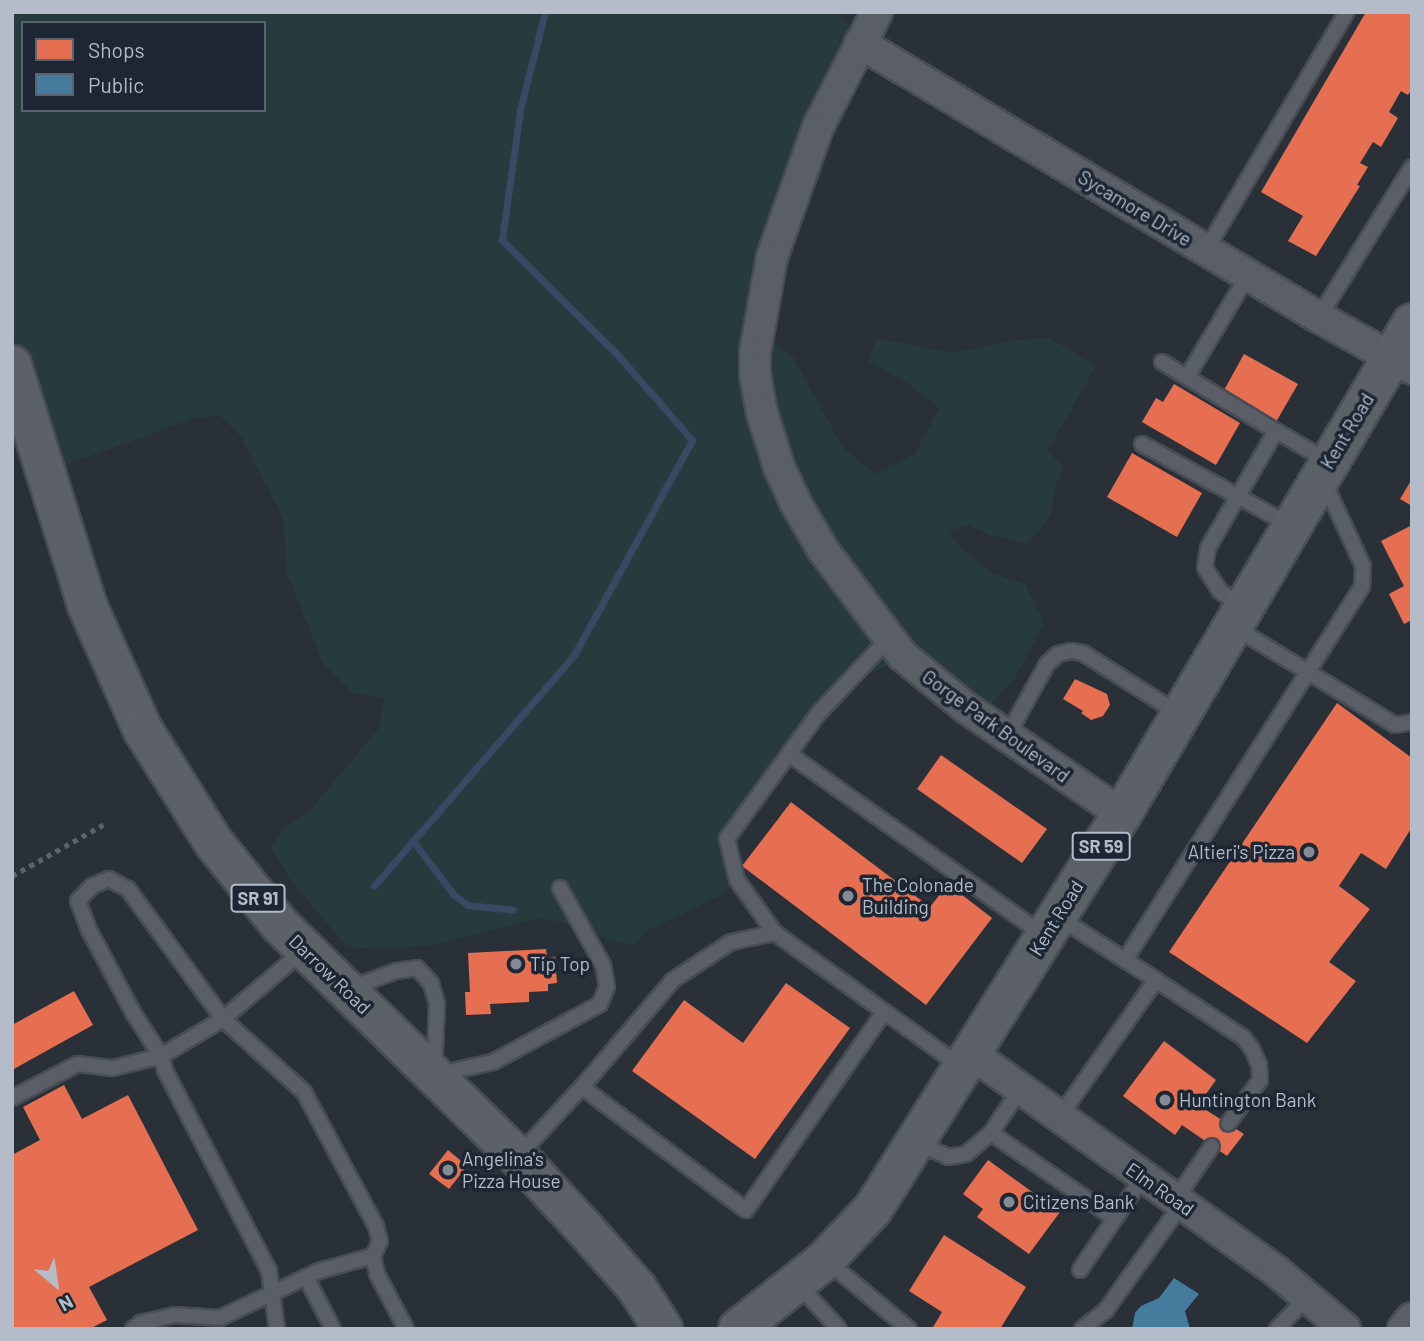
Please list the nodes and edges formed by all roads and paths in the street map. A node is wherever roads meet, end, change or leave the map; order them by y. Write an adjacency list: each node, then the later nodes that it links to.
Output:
1 (877, 12): 3 (street, Gorge Park Boulevard)
2 (1347, 12): 5 (lane)
3 (860, 43): 5 (street, Sycamore Drive); 19 (street, Gorge Park Boulevard)
4 (1412, 167): 7 (lane)
5 (1206, 250): 6 (street, Sycamore Drive)
6 (1248, 275): 7 (street, Sycamore Drive); 12 (lane)
7 (1319, 317): 10 (street, Sycamore Drive)
8 (1412, 323): 10 (main road, Kent Road / SR 59)
9 (1162, 362): 12 (lane)
10 (1402, 362): 15 (main road, Kent Road / SR 59)
11 (12, 367): 31 (main road, Darrow Road / SR 91)
12 (1187, 377): 13 (lane)
13 (1276, 431): 15 (lane); 16 (lane)
14 (1142, 444): 16 (lane)
15 (1325, 469): 17 (main road, Kent Road / SR 59); 20 (lane)
16 (1238, 498): 17 (lane); 18 (lane)
17 (1291, 526): 18 (main road, Kent Road / SR 59)
18 (1238, 617): 20 (lane); 21 (main road, Kent Road / SR 59)
19 (889, 638): 23 (street, Gorge Park Boulevard); 24 (lane)
20 (1310, 673): 22 (lane); 32 (lane)
21 (1180, 715): 23 (lane); 25 (main road, Kent Road / SR 59)
22 (1412, 722)
23 (1007, 736): 25 (street, Gorge Park Boulevard)
24 (789, 754): 29 (lane); 30 (lane)
25 (1122, 814): 29 (main road, Kent Road / SR 59)
26 (107, 822): 27 (path)
27 (12, 876)
28 (560, 888): 39 (lane)
29 (1051, 926): 32 (lane); 38 (main road, Kent Road / SR 59)
30 (775, 933): 35 (lane); 40 (lane)
31 (305, 949): 34 (main road, Darrow Road / SR 91); 36 (lane)
32 (1125, 960): 33 (lane)
33 (1156, 980): 43 (lane); 44 (lane)
34 (347, 990): 39 (main road, Darrow Road / SR 91); 39 (lane)
35 (884, 1012): 38 (lane); 40 (lane)
36 (223, 1019): 37 (lane); 37 (lane); 52 (lane)
37 (161, 1056): 42 (lane); 56 (lane)
38 (968, 1061): 41 (street, Elm Road); 46 (main road, Kent Road / SR 59)
39 (434, 1075): 48 (main road, Darrow Road / SR 91)
40 (582, 1087): 48 (lane)
41 (1021, 1088): 43 (street, Elm Road); 45 (lane)
42 (12, 1098)
43 (1060, 1116): 49 (street, Elm Road)
44 (1228, 1124)
45 (991, 1133): 46 (lane); 51 (lane)
46 (914, 1142): 54 (main road, Kent Road / SR 59)
47 (1212, 1146): 50 (lane)
48 (517, 1157): 64 (main road, Darrow Road / SR 91)
49 (1143, 1177): 50 (street, Elm Road); 51 (lane)
50 (1179, 1202): 57 (street, Elm Road); 59 (lane)
51 (1114, 1218): 53 (lane)
52 (373, 1256): 55 (lane); 63 (lane)
53 (1080, 1270)
54 (811, 1272): 65 (main road, Kent Road / SR 59); 66 (lane); 67 (lane)
55 (306, 1277): 56 (lane); 62 (lane)
56 (274, 1292): 60 (lane); 61 (lane)
57 (1308, 1296): 69 (lane); 70 (street, Elm Road)
58 (1412, 1318): 71 (street)
59 (1101, 1323): 68 (lane)
60 (133, 1329)
61 (277, 1329)
62 (333, 1329)
63 (406, 1329)
64 (663, 1329)
65 (738, 1329)
66 (839, 1329)
67 (909, 1329)
68 (1082, 1329)
69 (1277, 1329)
70 (1345, 1329)
71 (1403, 1329)

